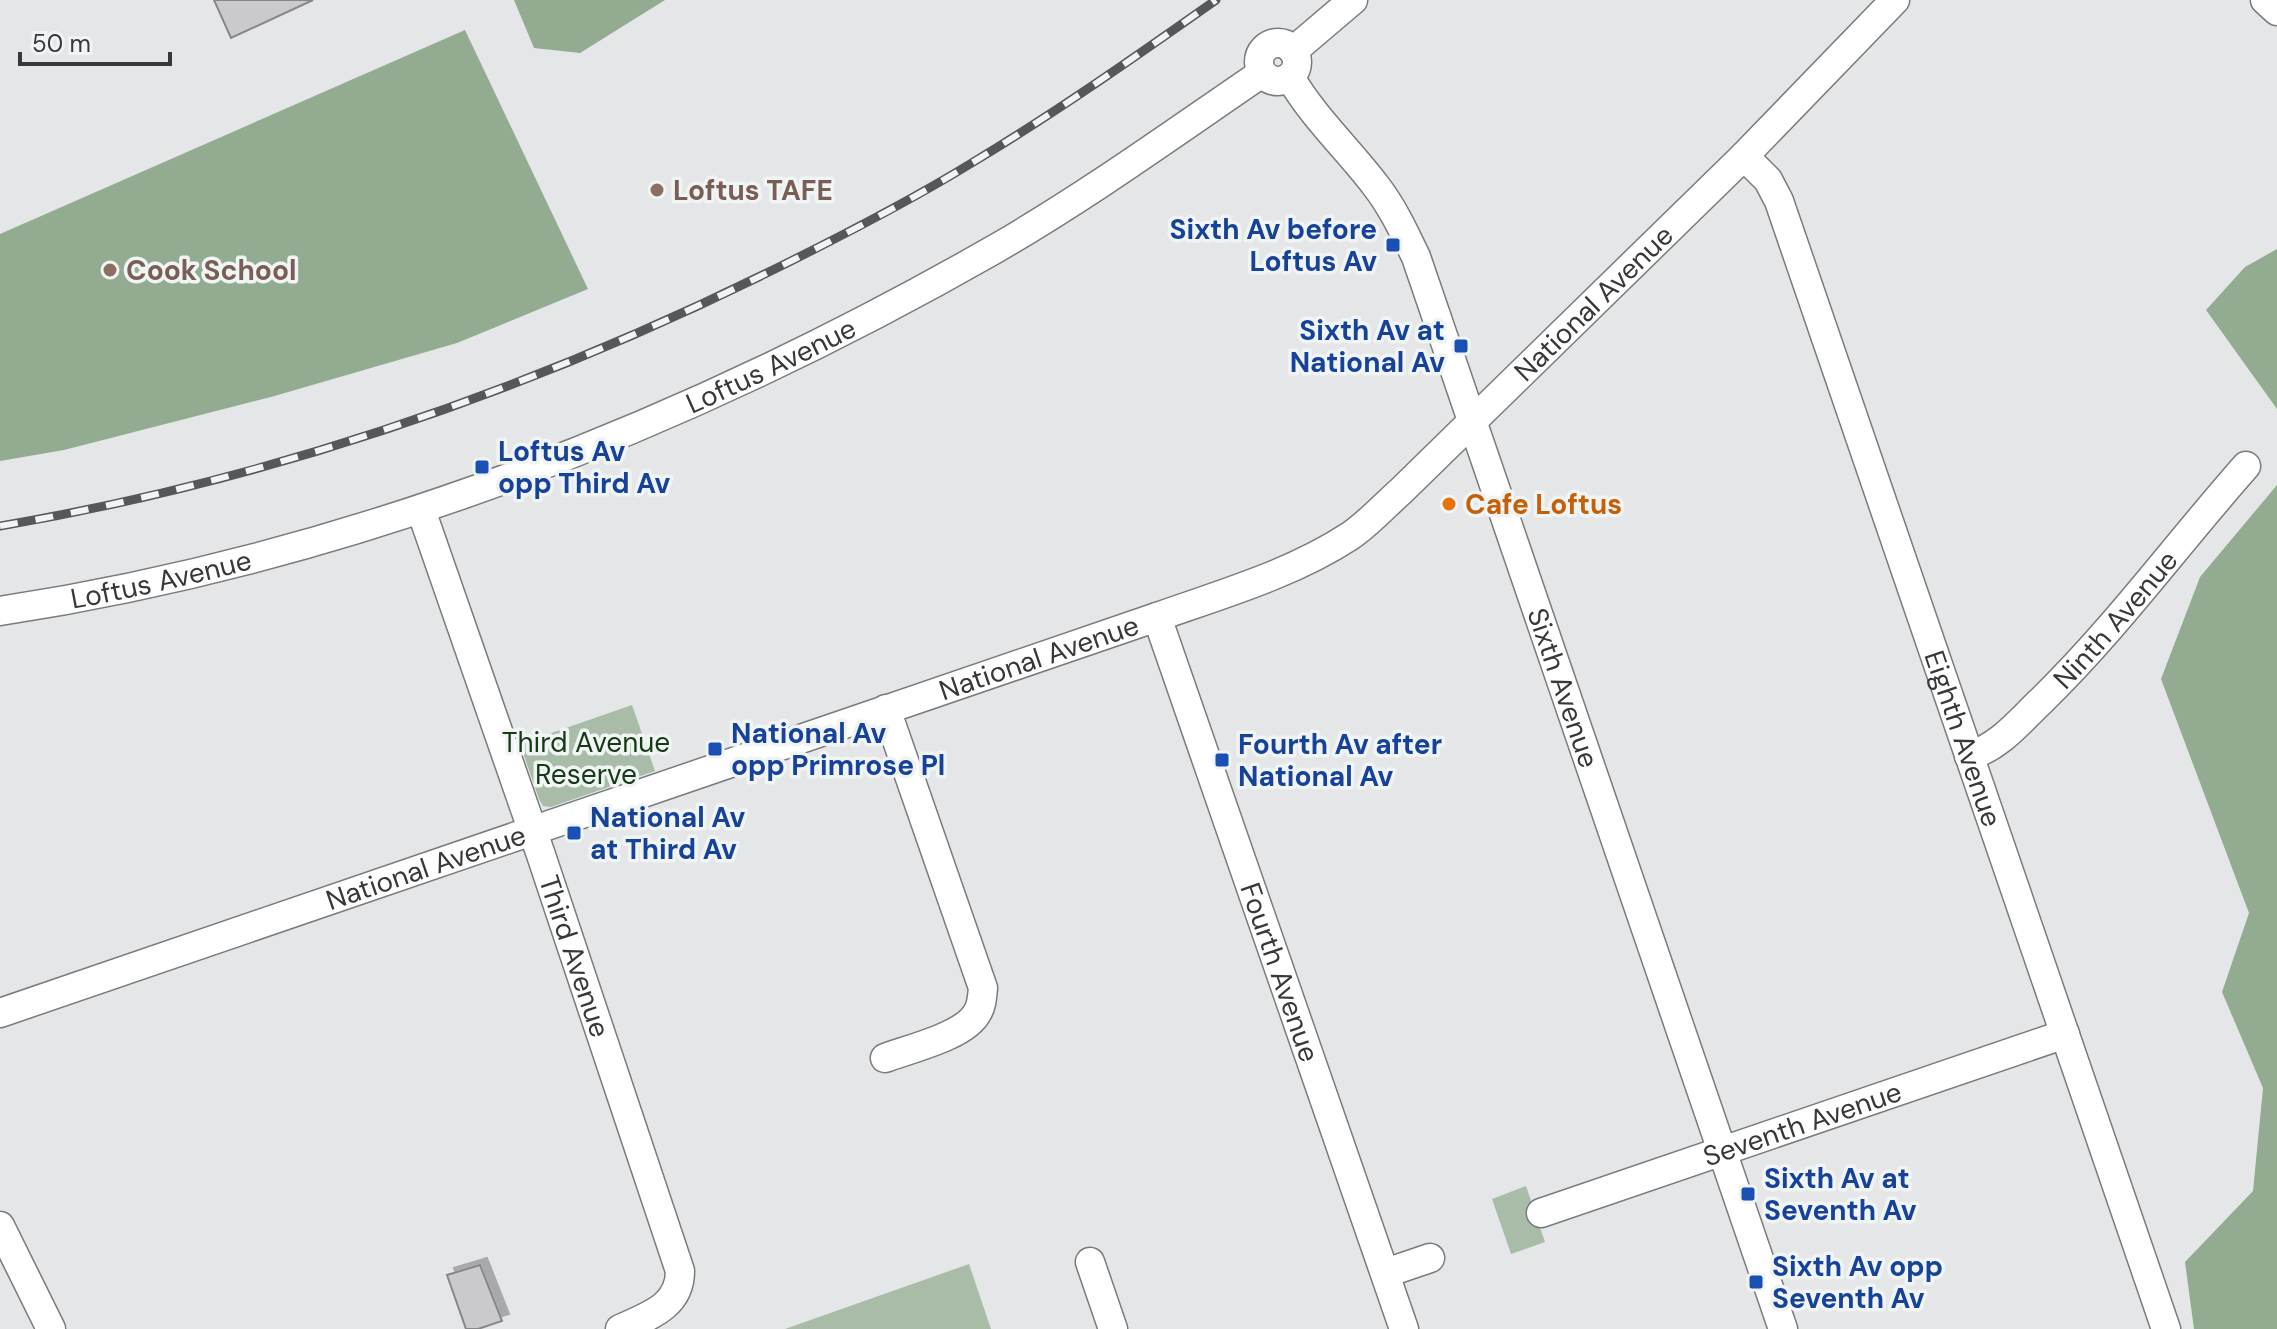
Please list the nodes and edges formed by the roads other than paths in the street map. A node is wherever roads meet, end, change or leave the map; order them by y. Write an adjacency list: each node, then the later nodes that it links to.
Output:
1 (1353, 0): 5 (street)
2 (1895, 0): 6 (street, National Avenue)
3 (2265, 0): 4 (street)
4 (2277, 11)
5 (1291, 64): 7 (street, Sixth Avenue); 9 (street, Loftus Avenue)
6 (1744, 156): 7 (street, National Avenue); 13 (street, Eighth Avenue)
7 (1472, 421): 11 (street, National Avenue); 18 (street, Sixth Avenue)
8 (2246, 466): 13 (street, Ninth Avenue)
9 (421, 510): 10 (street, Loftus Avenue); 14 (street, Third Avenue)
10 (0, 611)
11 (1157, 617): 12 (street, National Avenue); 23 (street, Fourth Avenue)
12 (886, 709): 14 (street, National Avenue); 17 (street)
13 (1969, 756): 16 (street, Eighth Avenue)
14 (532, 829): 15 (street, National Avenue); 25 (street, Third Avenue)
15 (0, 1013)
16 (2065, 1034): 18 (street, Seventh Avenue); 29 (street, Eighth Avenue)
17 (885, 1058)
18 (1723, 1153): 19 (street, Seventh Avenue); 28 (street, Sixth Avenue)
19 (1541, 1213)
20 (0, 1226): 24 (street)
21 (1430, 1258): 23 (street)
22 (1090, 1262): 26 (street)
23 (1386, 1273): 27 (street, Fourth Avenue)
24 (51, 1329)
25 (620, 1329)
26 (1113, 1329)
27 (1404, 1329)
28 (1783, 1329)
29 (2166, 1329)

